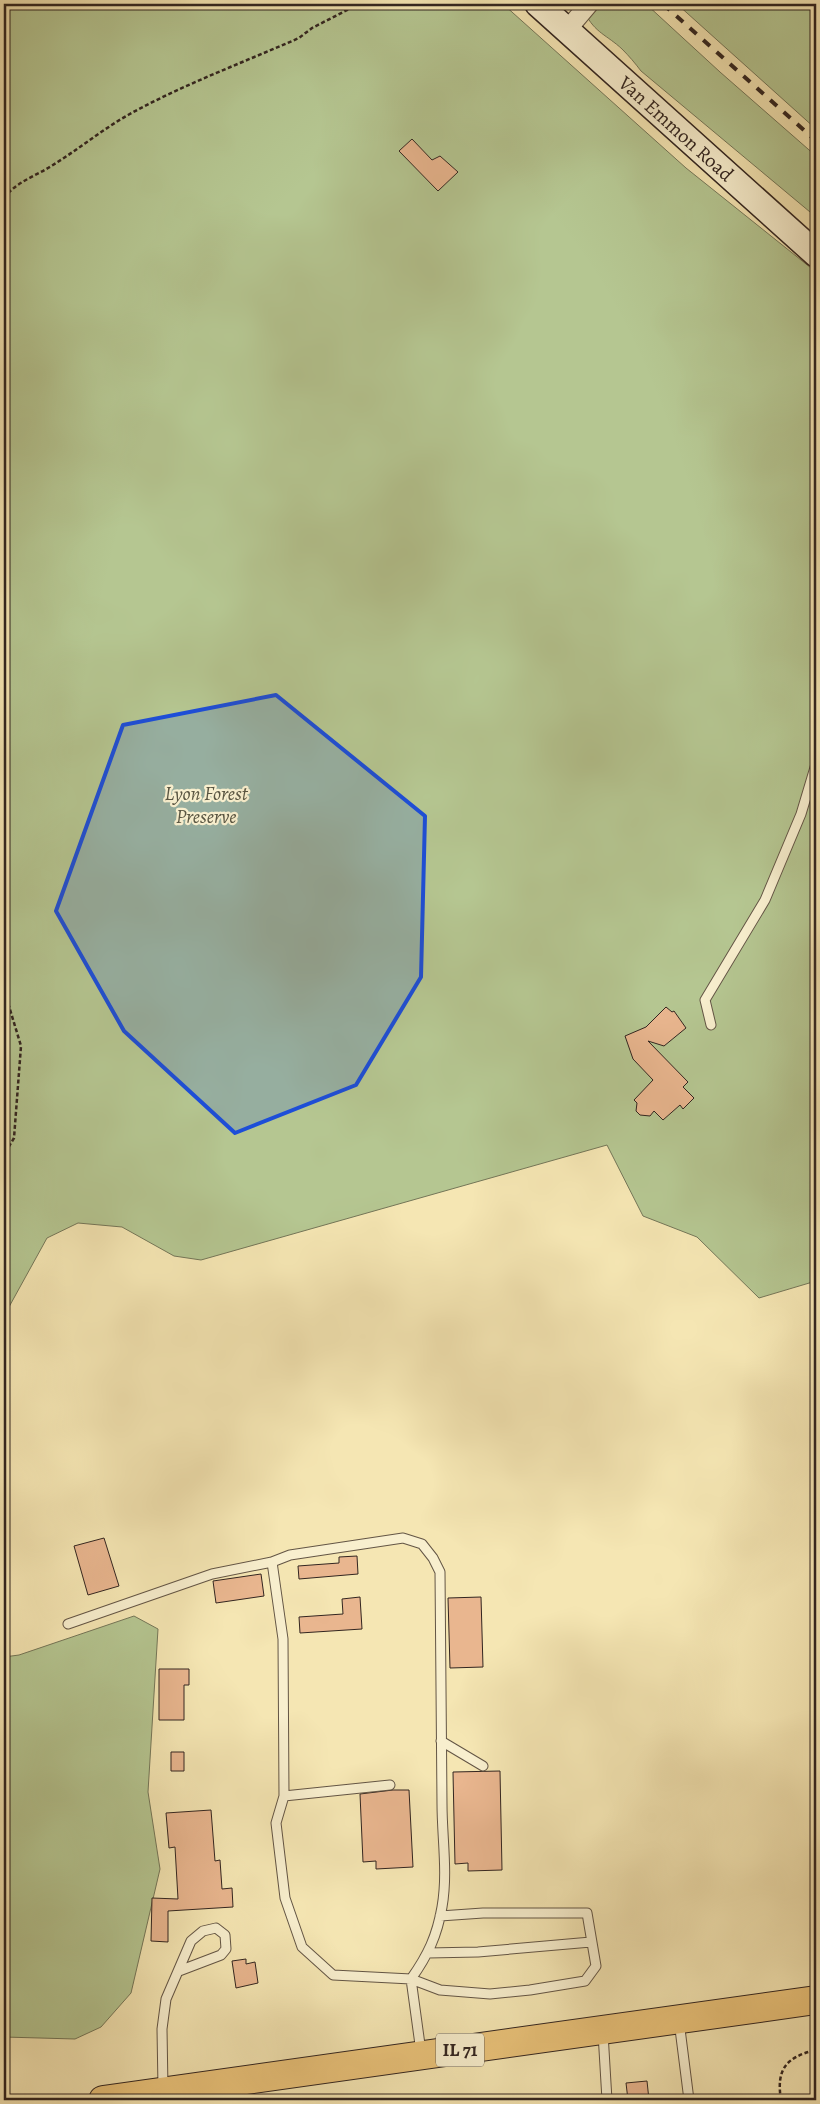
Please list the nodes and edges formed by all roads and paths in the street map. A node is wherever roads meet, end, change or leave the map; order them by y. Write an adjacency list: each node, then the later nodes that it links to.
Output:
1 (359, 4): 5 (path)
2 (538, 4): 4 (street, Van Emmon Road)
3 (589, 4): 4 (street)
4 (567, 30): 6 (street, Van Emmon Road)
5 (4, 198)
6 (816, 254)
7 (816, 764): 9 (lane)
8 (4, 965): 10 (path)
9 (711, 1025)
10 (4, 1155)
11 (272, 1562): 12 (lane); 13 (lane); 16 (lane)
12 (68, 1624)
13 (441, 1741): 14 (lane); 17 (lane)
14 (483, 1766)
15 (390, 1785): 16 (lane)
16 (284, 1796): 21 (lane)
17 (440, 1916): 18 (lane); 19 (lane)
18 (591, 1942): 19 (lane); 21 (lane)
19 (428, 1953): 21 (lane)
20 (179, 1970): 20 (lane); 27 (lane)
21 (412, 1979): 26 (lane)
22 (816, 2000): 23 (main road, IL 71)
23 (678, 2019): 24 (main road, IL 71); 32 (lane)
24 (602, 2030): 26 (main road, IL 71); 31 (lane)
25 (816, 2050): 33 (path)
26 (421, 2056): 27 (main road, IL 71)
27 (163, 2092): 28 (main road, IL 71)
28 (104, 2100)
29 (438, 2100): 30 (path)
30 (487, 2100)
31 (607, 2100)
32 (689, 2100)
33 (781, 2100)

